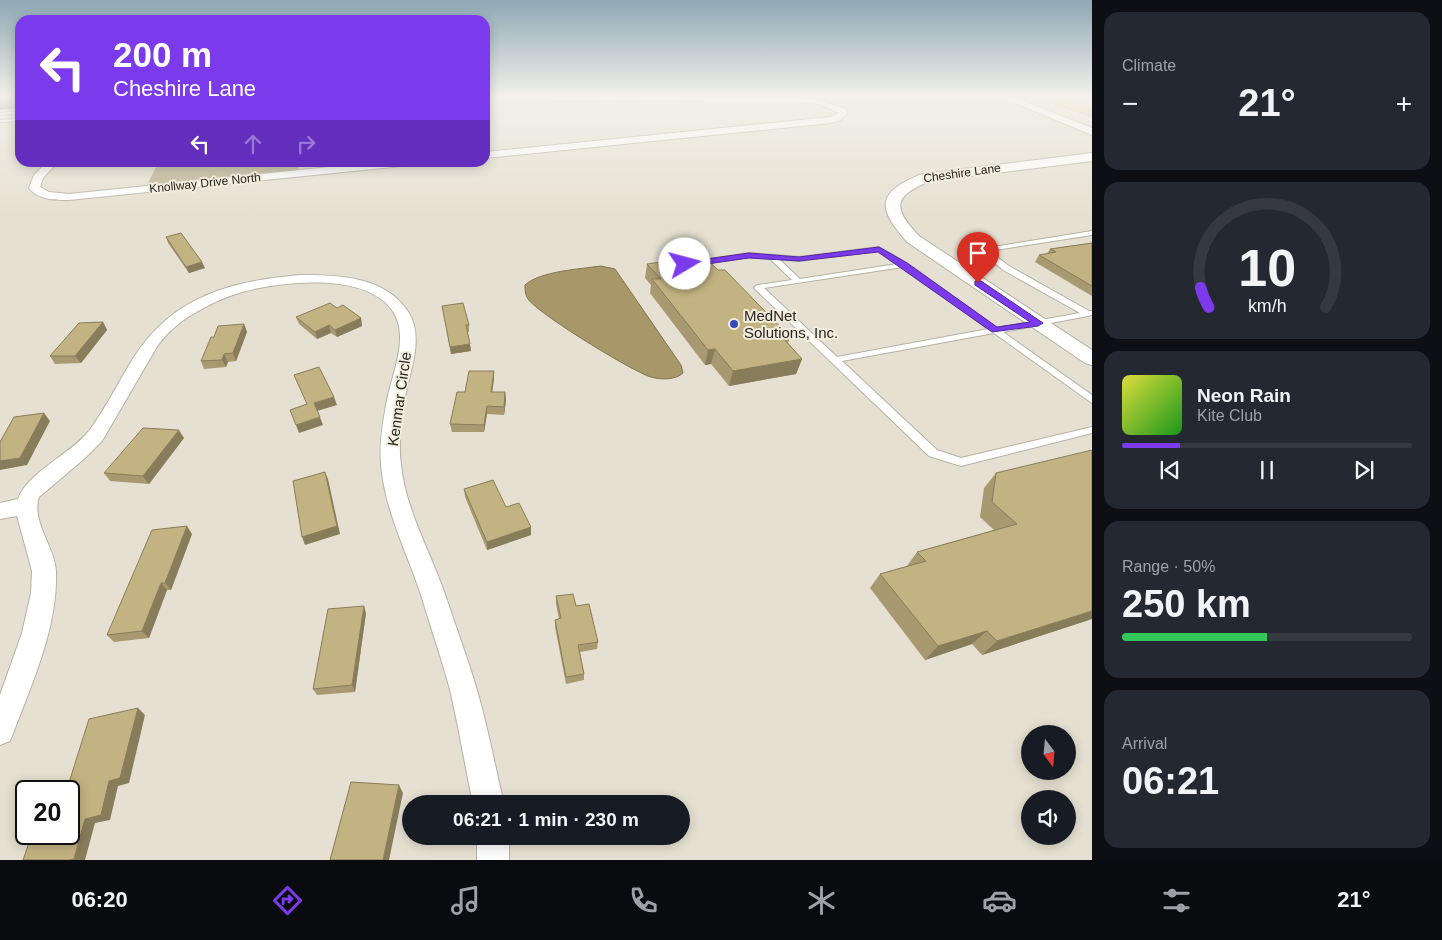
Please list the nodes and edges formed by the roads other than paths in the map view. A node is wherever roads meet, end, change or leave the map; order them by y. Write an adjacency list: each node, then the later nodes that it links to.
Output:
1 (662, 137): 2 (street)
2 (490, 154)
3 (1092, 157): 13 (street, Cheshire Lane)
4 (48, 167): 6 (street, Knollway Drive North)
5 (326, 167): 6 (street, Knollway Drive North)
6 (309, 168)
7 (1092, 233): 12 (lane)
8 (772, 257): 9 (lane); 10 (lane); 11 (lane)
9 (686, 264)
10 (904, 265): 11 (lane); 14 (lane)
11 (798, 281): 16 (lane)
12 (1090, 314): 13 (lane)
13 (1038, 323): 14 (lane); 15 (street, Cheshire Lane)
14 (995, 330): 16 (lane); 17 (lane)
15 (1092, 359)
16 (835, 360): 18 (lane)
17 (1092, 400)
18 (1092, 430)
19 (27, 506): 20 (street); 21 (street); 22 (street, Kenmar Circle)
20 (0, 511)
21 (0, 731)
22 (487, 795)
23 (493, 845): 24 (street)
24 (494, 860)

